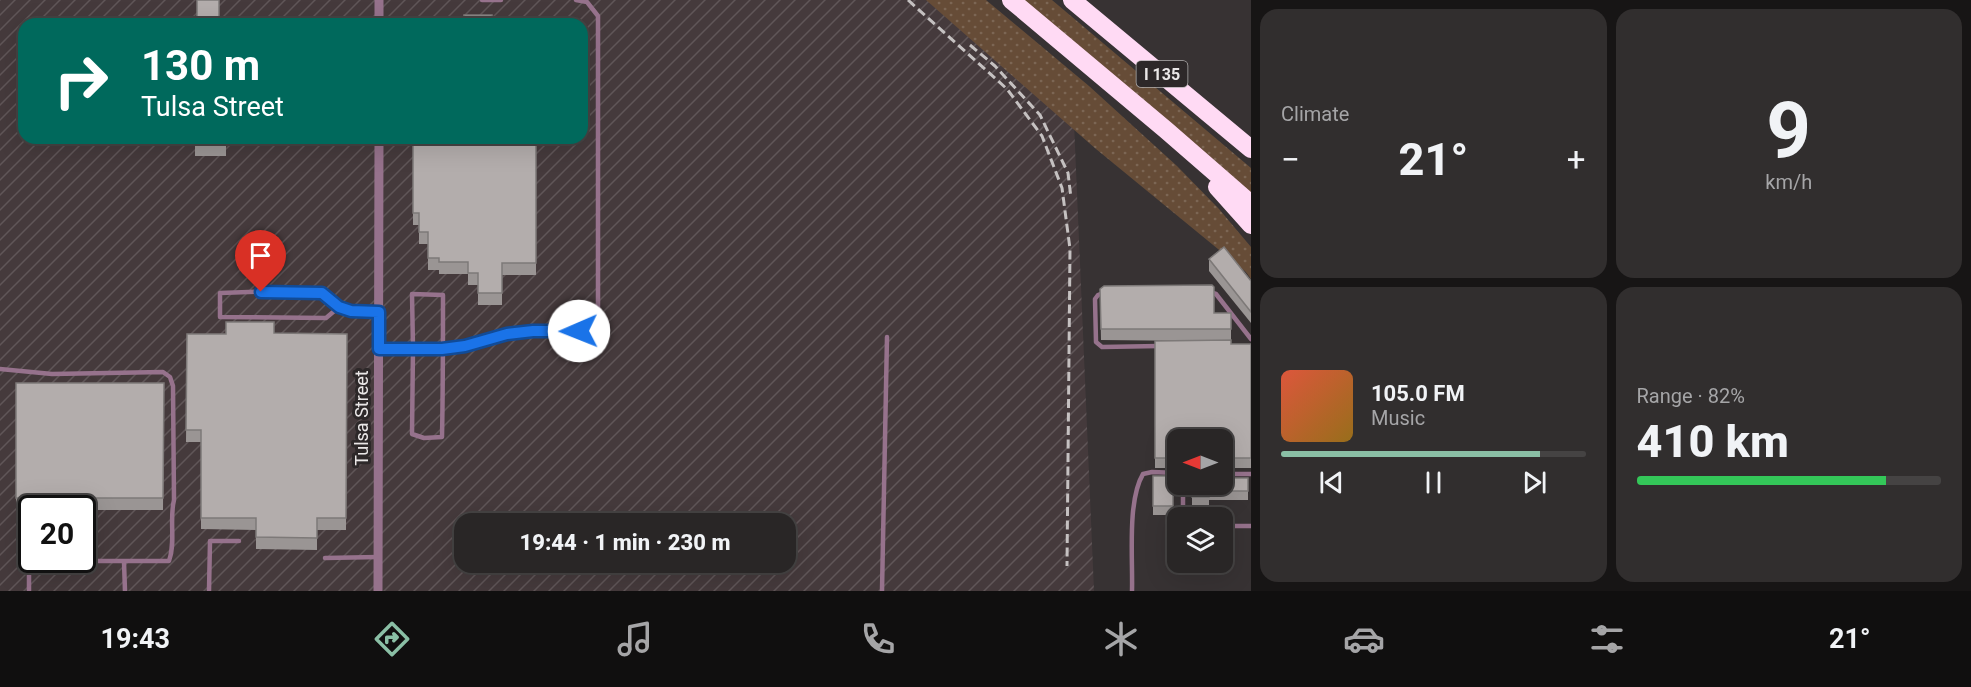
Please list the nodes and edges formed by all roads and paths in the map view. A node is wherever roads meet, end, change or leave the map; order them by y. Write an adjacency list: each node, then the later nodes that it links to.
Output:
1 (379, 0): 7 (street)
2 (482, 0): 3 (lane)
3 (501, 0)
4 (576, 0): 22 (lane)
5 (1011, 0): 8 (highway, I 135)
6 (1072, 0): 10 (highway, I 135)
7 (379, 18)
8 (1166, 130): 11 (highway, I 135); 12 (highway)
9 (379, 144): 16 (street, Tulsa Street)
10 (1251, 149)
11 (1251, 204)
12 (1251, 225)
13 (1208, 291): 18 (lane)
14 (1115, 292): 19 (lane)
15 (339, 307): 15 (lane); 16 (lane)
16 (379, 312): 21 (street, Tulsa Street)
17 (887, 337): 37 (lane)
18 (1251, 339)
19 (1169, 346)
20 (412, 348): 21 (lane); 22 (lane); 22 (lane); 22 (lane)
21 (379, 349): 30 (street, Tulsa Street)
22 (442, 349)
23 (0, 369): 32 (lane)
24 (1167, 473): 38 (lane)
25 (1233, 474): 26 (lane)
26 (1251, 474)
27 (1233, 526): 28 (lane)
28 (1251, 526)
29 (239, 541): 35 (lane)
30 (378, 557): 31 (lane); 36 (street, Tulsa Street)
31 (325, 558)
32 (124, 562): 33 (lane); 34 (lane)
33 (29, 591)
34 (125, 591)
35 (209, 591)
36 (378, 591)
37 (882, 591)
38 (1132, 591)

